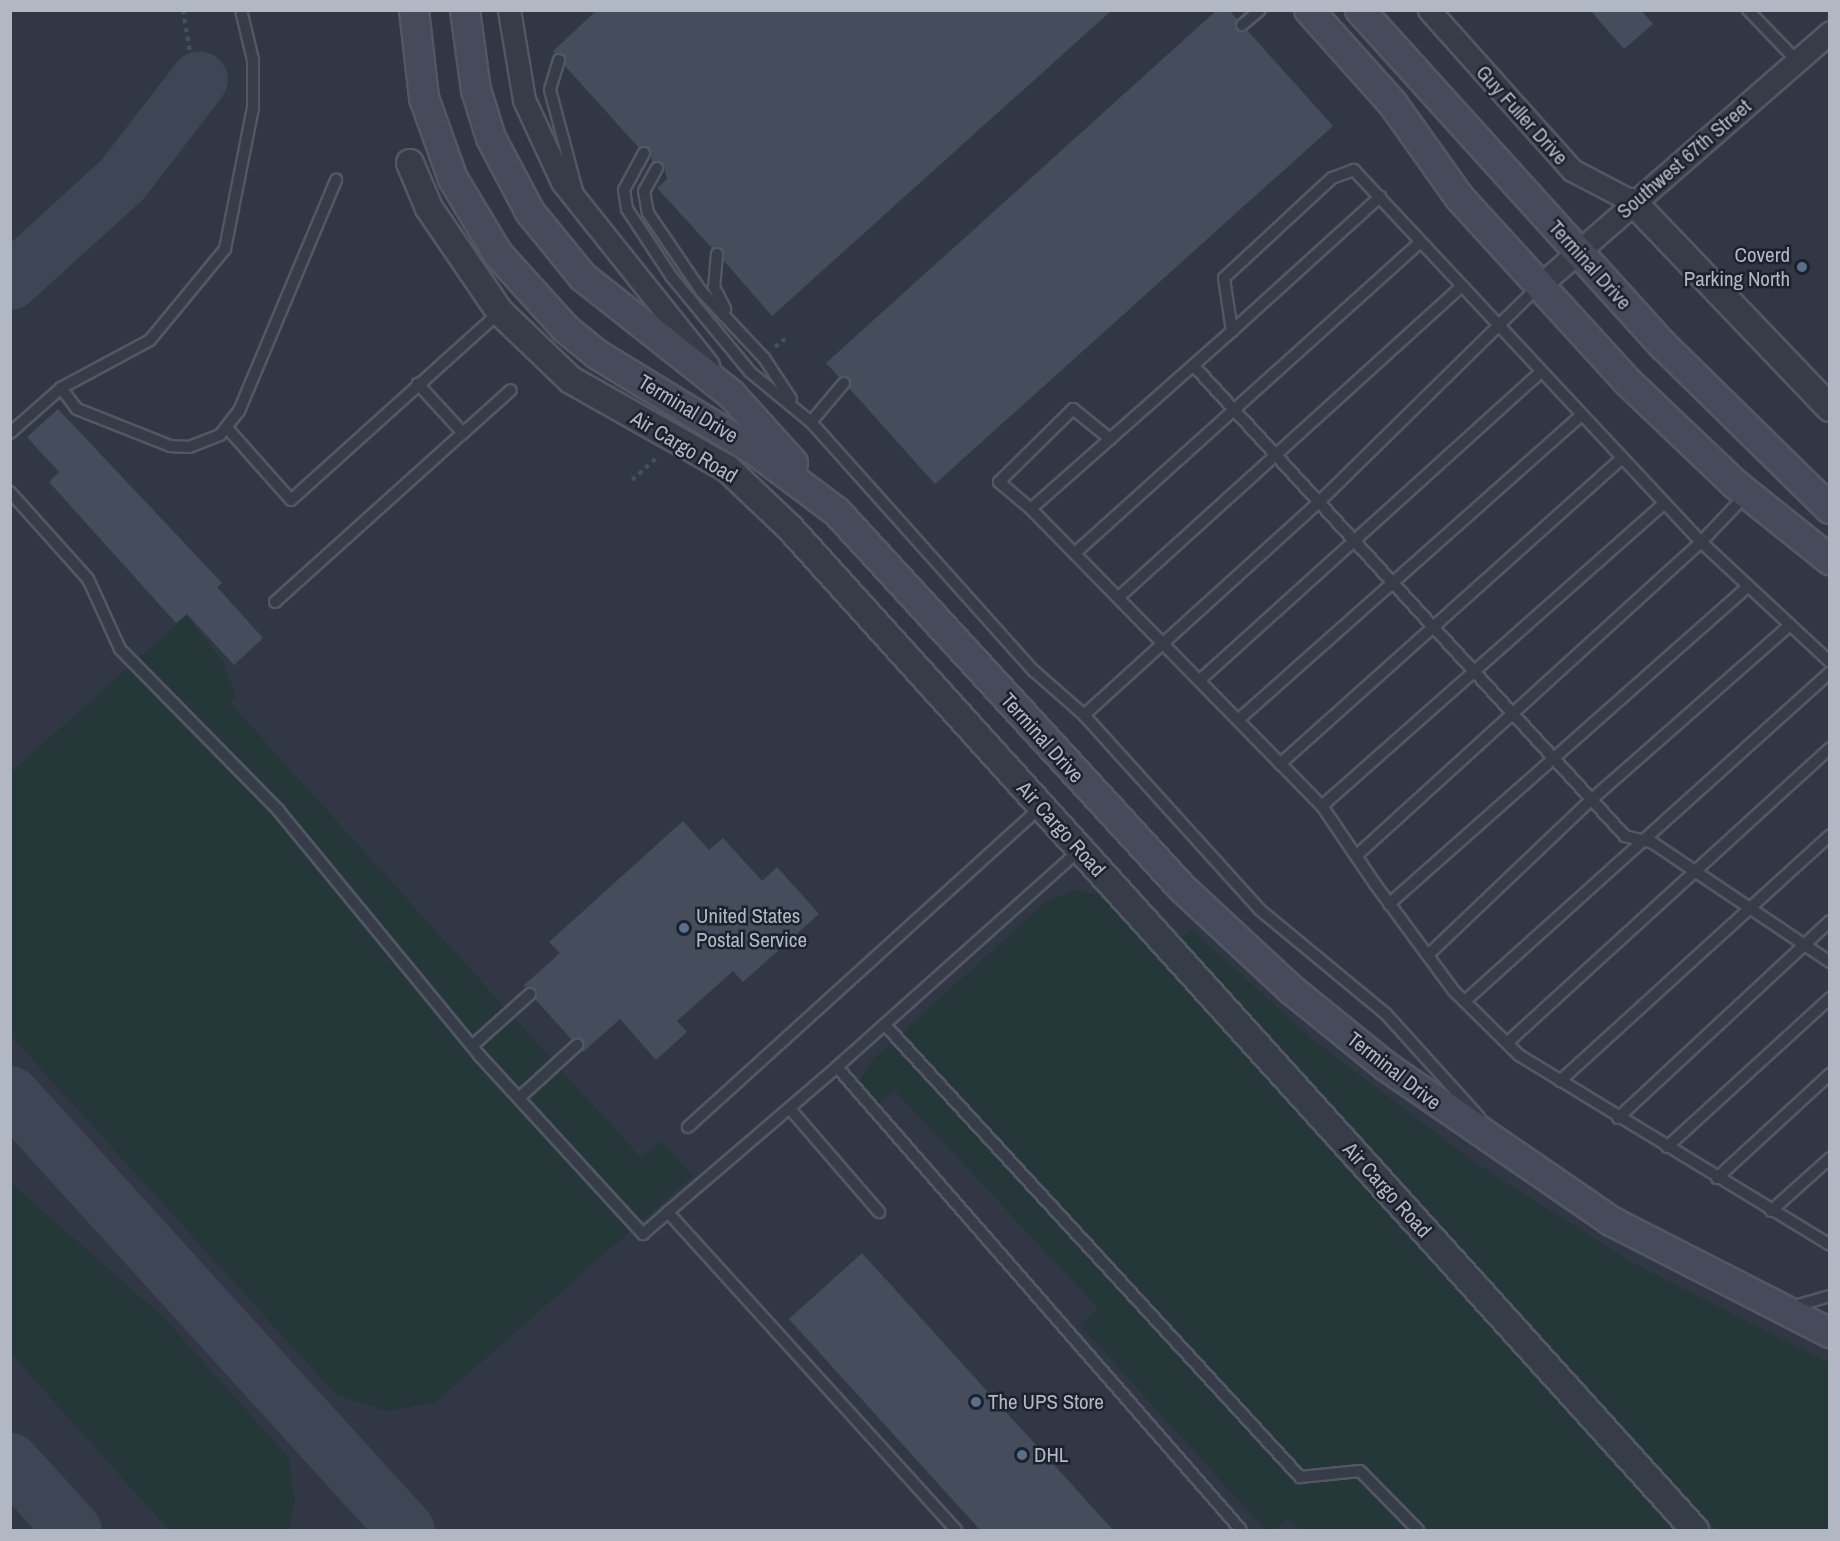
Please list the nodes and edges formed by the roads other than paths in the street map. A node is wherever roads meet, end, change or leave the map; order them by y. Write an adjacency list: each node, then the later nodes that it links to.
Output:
1 (241, 10): 36 (lane)
2 (414, 10): 56 (main road, Terminal Drive)
3 (465, 10): 38 (main road)
4 (1260, 10): 10 (lane)
5 (1309, 10): 13 (main road)
6 (1360, 10): 12 (main road, Terminal Drive)
7 (1429, 10): 21 (street, Guy Fuller Drive)
8 (1748, 10): 15 (lane)
9 (510, 12): 22 (street)
10 (1242, 25)
11 (1830, 32): 15 (street, Southwest 67th Street)
12 (1381, 33): 13 (main road); 24 (main road, Terminal Drive)
13 (1353, 59): 26 (main road)
14 (559, 60): 22 (lane)
15 (1797, 61): 21 (street, Southwest 67th Street)
16 (644, 153): 39 (lane)
17 (410, 163): 28 (street, Air Cargo Road)
18 (657, 168): 29 (lane)
19 (336, 180): 44 (lane)
20 (1380, 197): 23 (lane); 31 (lane); 31 (lane)
21 (1633, 202): 24 (street, Southwest 67th Street); 40 (street, Guy Fuller Drive)
22 (581, 209): 38 (street)
23 (1420, 242): 27 (lane); 41 (lane)
24 (1577, 252): 26 (street, Southwest 67th Street); 55 (main road, Terminal Drive)
25 (717, 254): 29 (lane)
26 (1539, 286): 30 (lane); 51 (main road)
27 (1461, 287): 30 (lane); 48 (lane)
28 (500, 312): 35 (lane); 80 (street, Air Cargo Road)
29 (728, 315): 39 (lane)
30 (1497, 327): 33 (lane); 53 (lane)
31 (1232, 331): 32 (lane)
32 (1194, 366): 41 (lane); 47 (lane)
33 (1540, 373): 42 (lane); 57 (lane)
34 (844, 383): 43 (lane)
35 (418, 384): 44 (lane); 45 (lane)
36 (61, 388): 44 (lane); 46 (lane)
37 (511, 390): 45 (lane)
38 (731, 394): 56 (main road)
39 (794, 405): 43 (lane)
40 (1830, 408)
41 (1234, 411): 48 (lane); 59 (lane)
42 (1581, 416): 49 (lane); 61 (lane)
43 (811, 422): 72 (lane)
44 (227, 428)
45 (463, 433): 64 (lane)
46 (10, 434)
47 (1110, 439): 54 (lane); 54 (lane)
48 (1275, 457): 53 (lane); 63 (lane)
49 (1622, 459): 52 (lane); 66 (lane)
50 (10, 492): 98 (lane)
51 (1747, 494): 58 (lane); 60 (main road)
52 (1664, 503): 58 (lane); 70 (lane)
53 (1317, 504): 57 (lane); 67 (lane)
54 (1031, 509): 59 (lane)
55 (1830, 509)
56 (837, 512): 108 (main road, Terminal Drive)
57 (1352, 542): 61 (lane); 71 (lane)
58 (1701, 543): 62 (lane); 73 (lane)
59 (1075, 553): 63 (lane)
60 (1830, 560)
61 (1390, 585): 66 (lane); 74 (lane)
62 (1748, 586): 65 (lane); 76 (lane)
63 (1119, 597): 67 (lane)
64 (275, 602)
65 (1790, 625): 68 (lane); 78 (lane)
66 (1431, 629): 70 (lane); 77 (lane)
67 (1164, 643): 71 (lane); 72 (lane)
68 (1830, 662)
69 (1830, 672): 82 (lane)
70 (1472, 674): 73 (lane); 79 (lane)
71 (1200, 680): 74 (lane)
72 (1084, 715): 108 (lane)
73 (1510, 716): 76 (lane); 84 (lane)
74 (1238, 720): 77 (lane)
75 (1830, 748): 85 (lane)
76 (1552, 761): 78 (lane); 86 (lane)
77 (1280, 764): 79 (lane)
78 (1591, 800): 82 (lane); 90 (lane)
79 (1322, 806): 84 (lane)
80 (1041, 807): 83 (street, Air Cargo Road); 105 (lane)
81 (1830, 835): 87 (lane)
82 (1640, 840): 85 (lane); 94 (lane)
83 (1080, 850): 95 (lane); 120 (street, Air Cargo Road)
84 (1356, 856): 86 (lane)
85 (1694, 873): 87 (lane); 96 (lane)
86 (1389, 904): 90 (lane)
87 (1747, 909): 89 (lane); 101 (lane)
88 (1830, 921): 89 (lane)
89 (1803, 946): 91 (lane); 104 (lane)
90 (1428, 955): 94 (lane)
91 (1830, 962)
92 (530, 994): 98 (lane)
93 (1830, 998): 106 (lane)
94 (1465, 1001): 96 (lane)
95 (885, 1025): 99 (lane); 119 (lane)
96 (1507, 1043): 101 (lane)
97 (577, 1045): 102 (lane)
98 (472, 1046): 102 (lane)
99 (837, 1067): 103 (lane); 118 (lane)
100 (1830, 1074): 109 (lane)
101 (1560, 1082): 104 (lane)
102 (519, 1098): 111 (lane)
103 (791, 1110): 111 (lane); 112 (lane)
104 (1618, 1118): 106 (lane)
105 (688, 1127)
106 (1667, 1147): 109 (lane)
107 (1830, 1158): 110 (lane)
108 (1517, 1161): 115 (main road, Terminal Drive)
109 (1717, 1178): 110 (lane)
110 (1771, 1211): 113 (lane)
111 (668, 1212): 117 (lane)
112 (879, 1212)
113 (1829, 1244)
114 (1830, 1296): 115 (lane)
115 (1779, 1310): 116 (main road, Terminal Drive)
116 (1830, 1333)
117 (956, 1530)
118 (1241, 1530)
119 (1418, 1530)
120 (1695, 1530)

